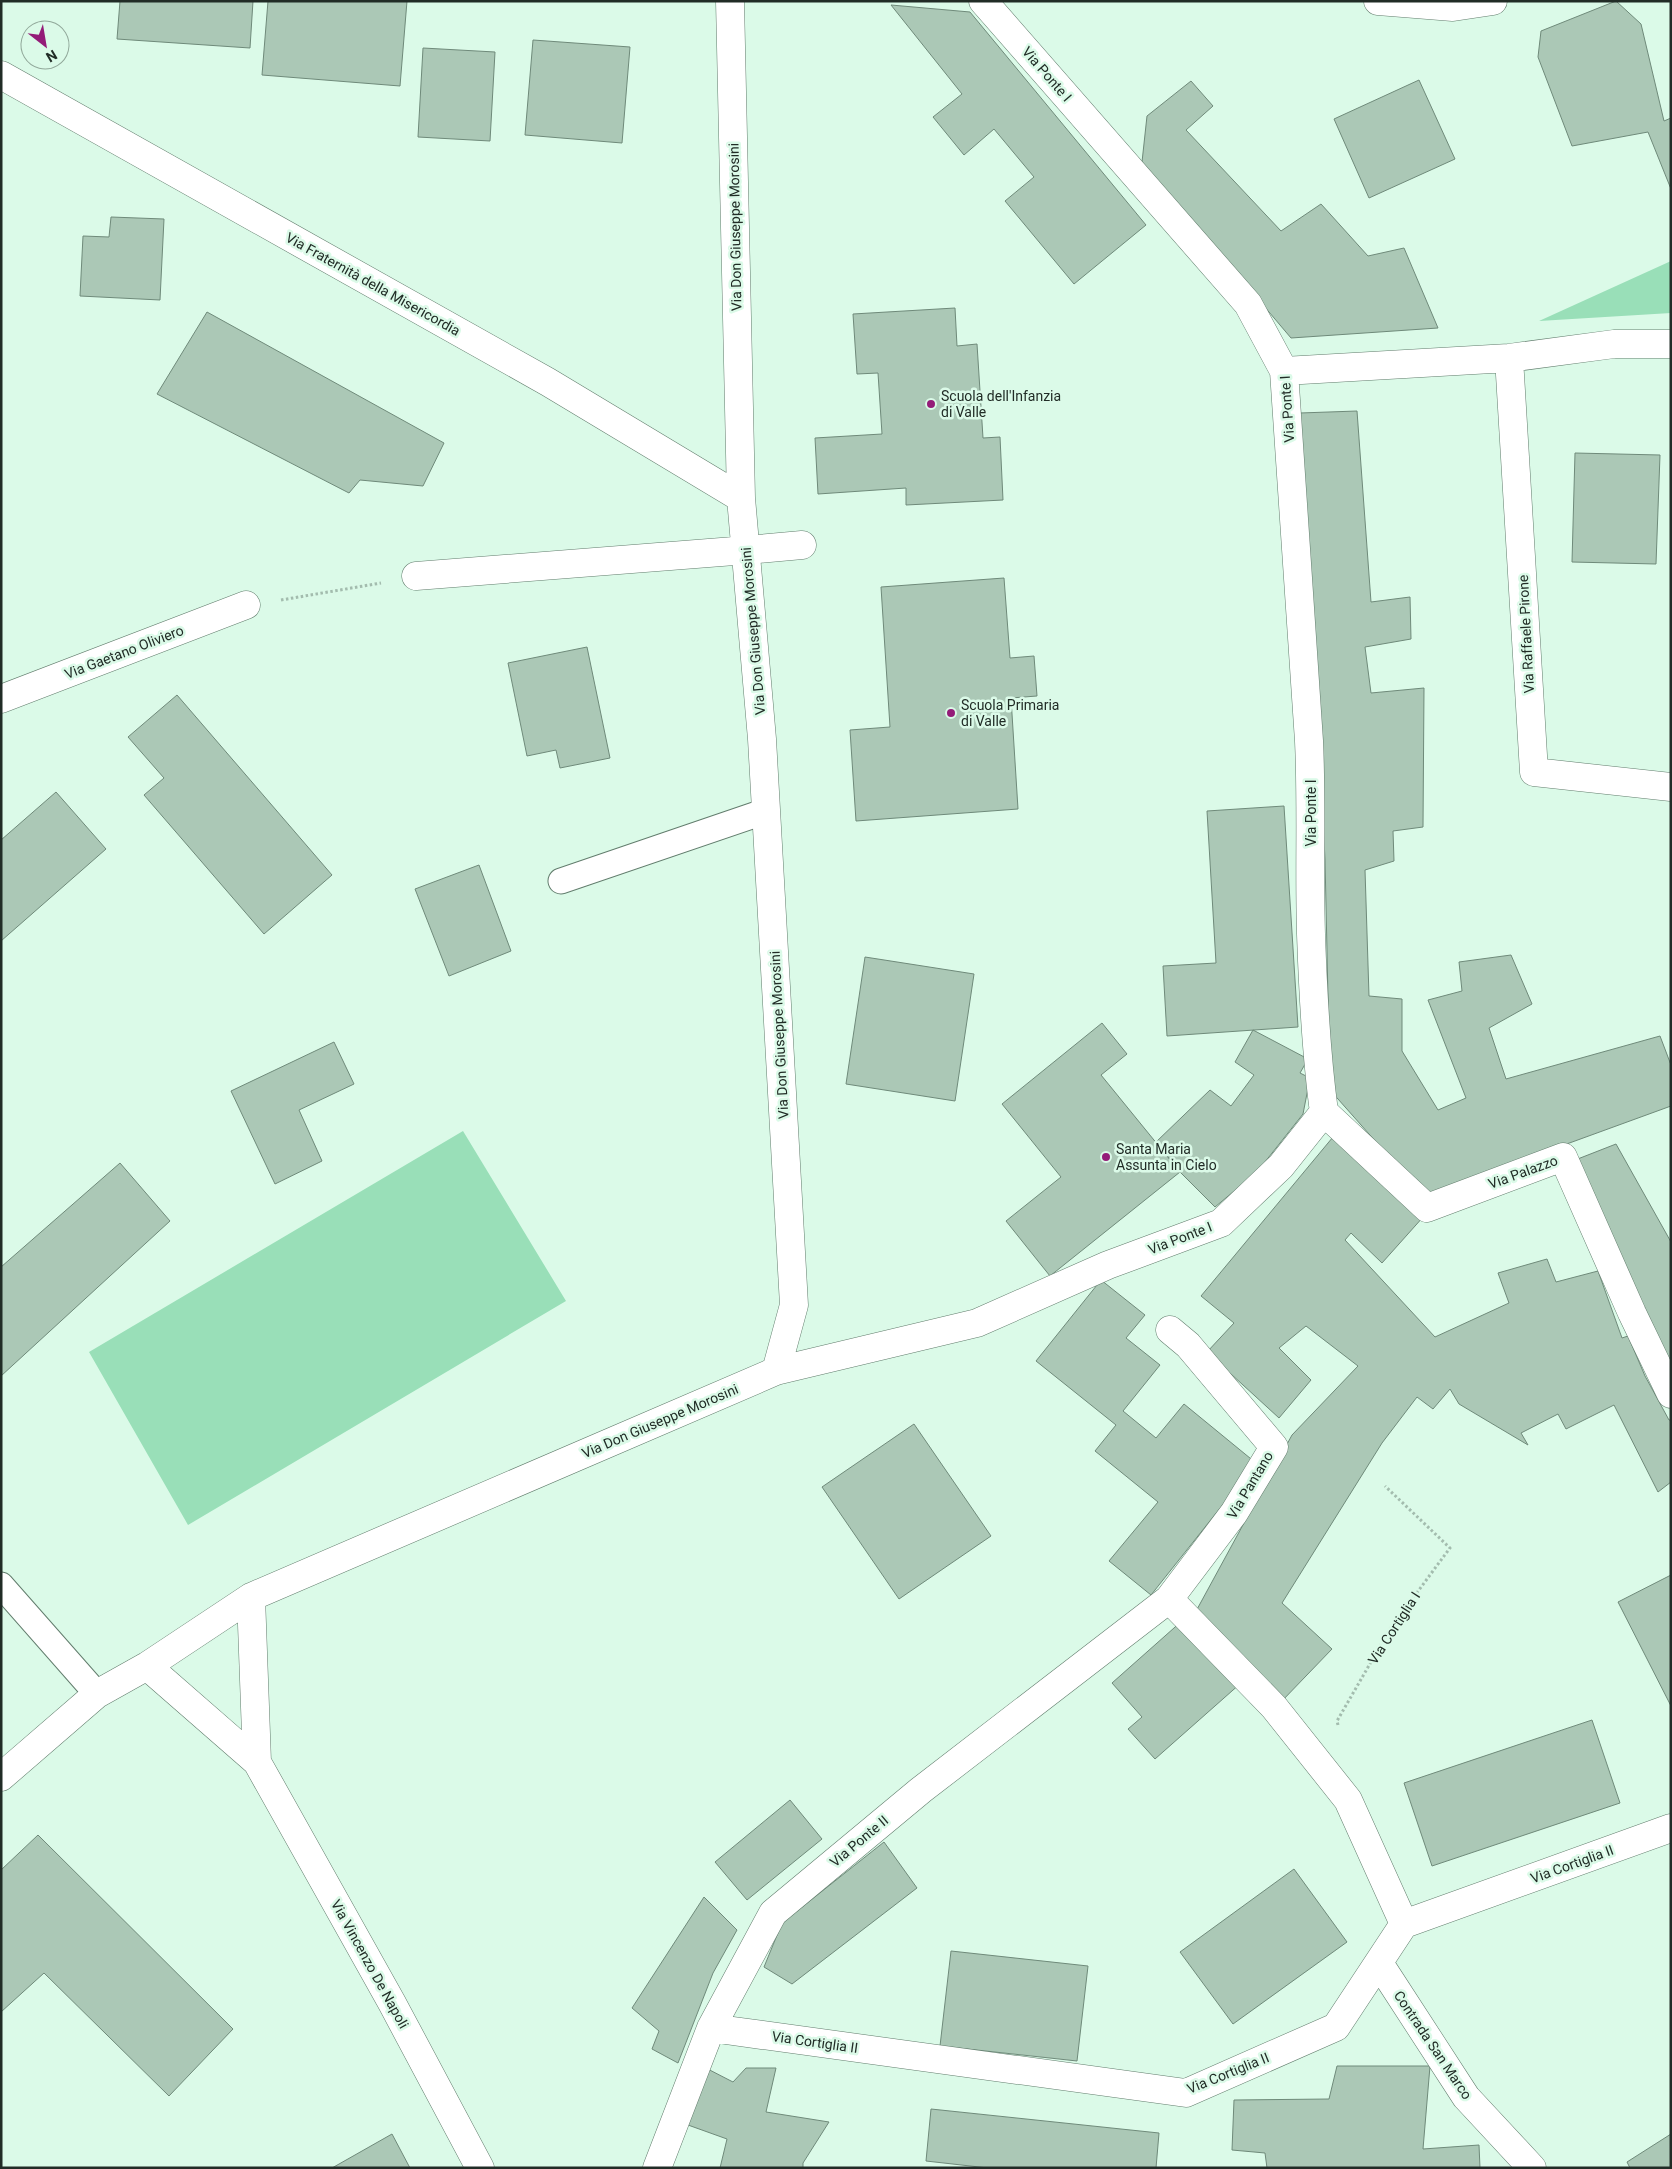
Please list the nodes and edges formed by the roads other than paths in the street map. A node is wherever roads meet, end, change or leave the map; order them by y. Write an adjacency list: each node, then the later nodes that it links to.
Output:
1 (730, 1): 9 (street, Via Don Giuseppe Morosini)
2 (983, 1): 8 (street, Via Ponte I)
3 (1378, 1): 4 (street)
4 (1493, 1)
5 (1, 75): 9 (street, Via Fraternità della Misericordia)
6 (1671, 344): 7 (street)
7 (1509, 358): 8 (street); 15 (street, Via Raffaele Pirone)
8 (1278, 371): 18 (street, Via Ponte I)
9 (741, 498): 11 (street, Via Don Giuseppe Morosini)
10 (802, 545): 11 (street)
11 (747, 550): 12 (street); 16 (street, Via Don Giuseppe Morosini)
12 (416, 576)
13 (246, 605): 14 (street, Via Gaetano Oliviero)
14 (1, 699)
15 (1671, 787)
16 (766, 811): 17 (lane); 20 (street, Via Don Giuseppe Morosini)
17 (560, 882)
18 (1324, 1112): 20 (street, Via Ponte I); 21 (street, Via Palazzo)
19 (1170, 1330): 24 (street, Via Pantano)
20 (776, 1371): 23 (street, Via Don Giuseppe Morosini)
21 (1671, 1394)
22 (1, 1585): 26 (lane)
23 (251, 1597): 25 (street, Via Don Giuseppe Morosini); 27 (street, Via Vincenzo De Napoli)
24 (1168, 1599): 30 (street); 32 (street, Via Ponte II)
25 (147, 1666): 26 (street, Via Don Giuseppe Morosini); 27 (street, Via Vincenzo De Napoli)
26 (97, 1694): 28 (street, Via Don Giuseppe Morosini)
27 (257, 1762): 33 (street, Via Vincenzo De Napoli)
28 (1, 1776)
29 (1671, 1828): 30 (street, Via Cortiglia II)
30 (1404, 1924): 31 (street, Via Cortiglia II)
31 (1379, 1962): 32 (street, Via Cortiglia II); 35 (street, Contrada San Marco)
32 (711, 2028): 34 (street, Via Ponte II)
33 (480, 2168)
34 (657, 2168)
35 (1532, 2168)

